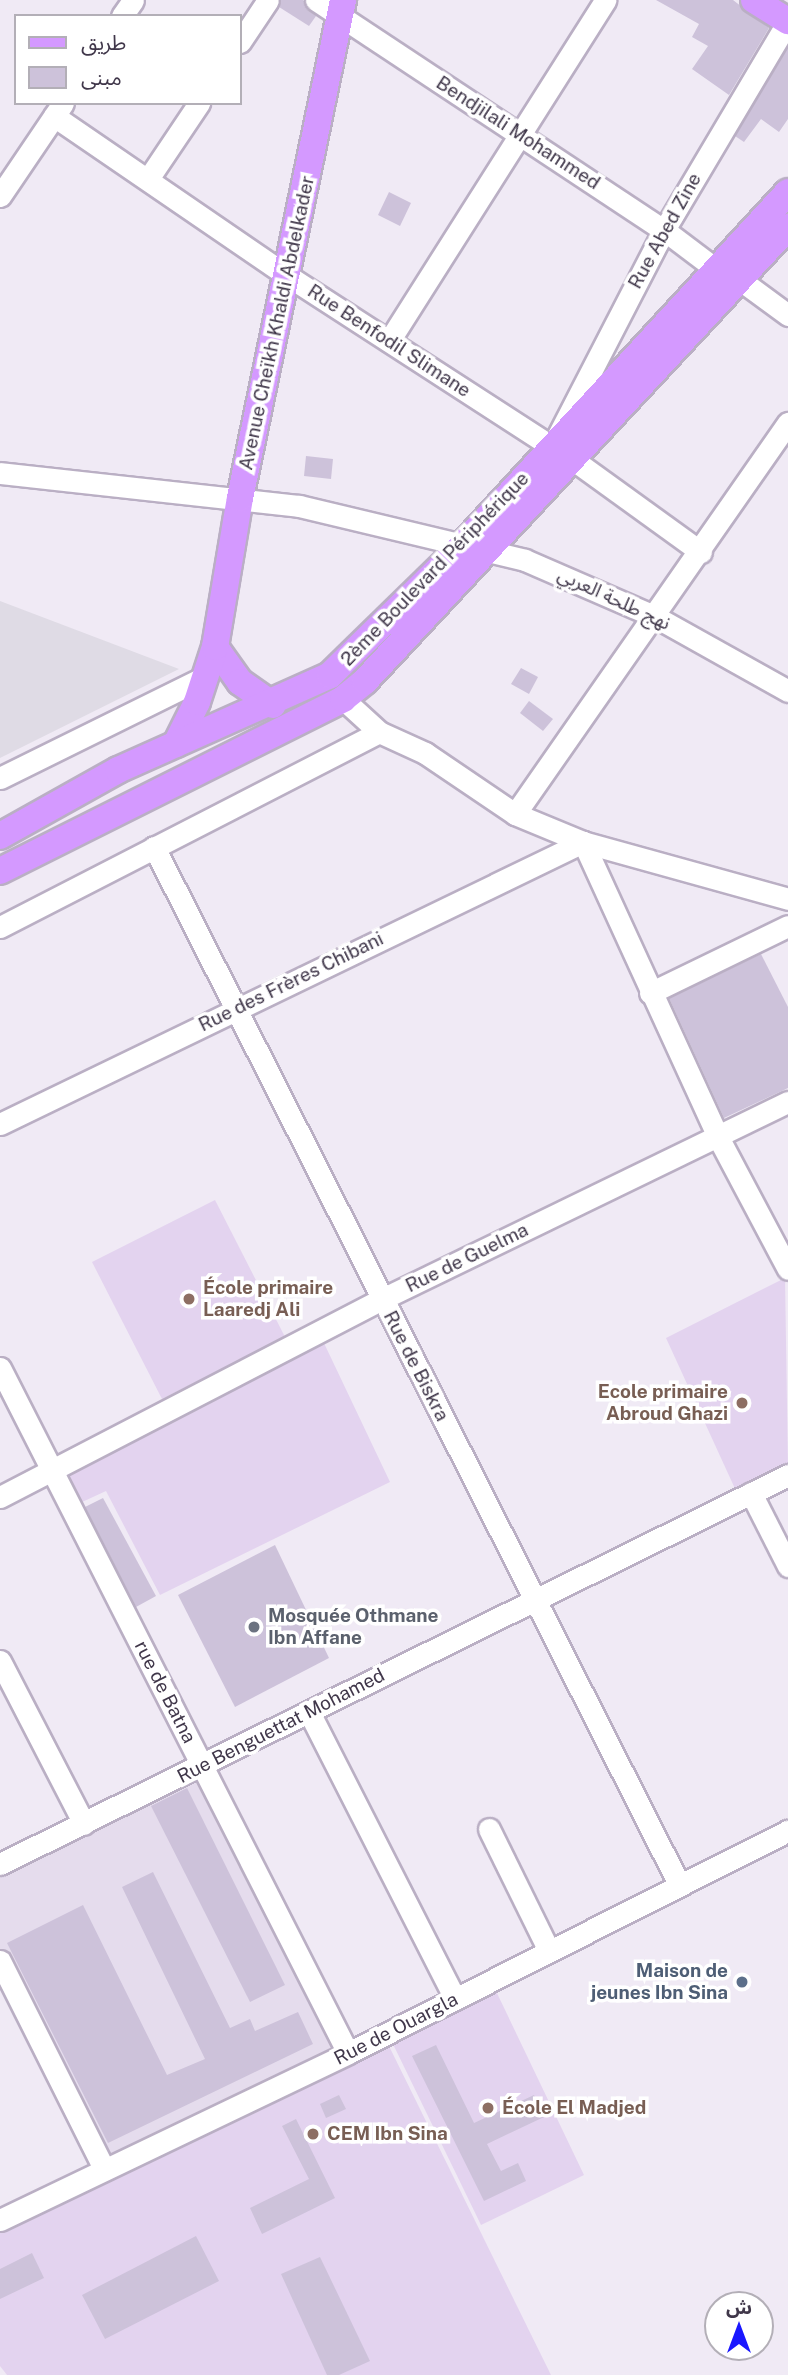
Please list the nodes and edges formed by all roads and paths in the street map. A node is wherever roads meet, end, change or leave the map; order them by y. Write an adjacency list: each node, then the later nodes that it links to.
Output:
1 (268, 0): 6 (street)
2 (316, 0): 4 (street, Bendjilali Mohammed)
3 (606, 0): 9 (street)
4 (341, 9): 9 (street, Bendjilali Mohammed); 16 (main road, Avenue Cheïkh Khaldi Abdelkader)
5 (778, 11): 14 (street, Rue Abed Zine)
6 (242, 39)
7 (198, 105): 10 (street)
8 (58, 109): 10 (street, Rue Benfodil Slimane); 12 (street)
9 (523, 135): 14 (street, Bendjilali Mohammed); 18 (street)
10 (148, 179): 16 (street, Rue Benfodil Slimane)
11 (788, 192): 15 (main road, 2ème Boulevard Périphérique)
12 (0, 196)
13 (788, 227): 15 (main road, 2ème Boulevard Périphérique)
14 (664, 230): 15 (street, Bendjilali Mohammed); 20 (street, Rue Abed Zine)
15 (728, 275): 17 (street, Bendjilali Mohammed); 20 (main road, 2ème Boulevard Périphérique)
16 (288, 276): 18 (street, Rue Benfodil Slimane); 22 (main road, Avenue Cheïkh Khaldi Abdelkader)
17 (788, 315)
18 (389, 341): 20 (street, Rue Benfodil Slimane)
19 (788, 423): 24 (street)
20 (562, 453): 23 (main road, 2ème Boulevard Périphérique); 24 (street, Rue Benfodil Slimane)
21 (0, 473): 22 (street, نهج طلحة العربي)
22 (240, 498): 23 (street, نهج طلحة العربي); 26 (main road, Avenue Cheïkh Khaldi Abdelkader)
23 (479, 542): 25 (street, نهج طلحة العربي); 30 (main road, 2ème Boulevard Périphérique); 31 (main road, 2ème Boulevard Périphérique)
24 (701, 552): 25 (street)
25 (659, 611): 28 (street); 29 (street, نهج طلحة العربي); 35 (street)
26 (215, 647): 27 (main road, Avenue Cheïkh Khaldi Abdelkader); 31 (main road)
27 (206, 676): 33 (main road, Avenue Cheïkh Khaldi Abdelkader); 34 (street)
28 (788, 680)
29 (788, 691)
30 (343, 699): 32 (street); 39 (main road, 2ème Boulevard Périphérique)
31 (273, 705): 33 (main road, 2ème Boulevard Périphérique)
32 (379, 732): 35 (street); 38 (street)
33 (176, 744): 36 (main road, 2ème Boulevard Périphérique)
34 (0, 778)
35 (515, 814): 37 (street)
36 (0, 836)
37 (583, 842): 40 (street); 43 (street); 44 (street, Rue des Frères Chibani)
38 (154, 847): 42 (street); 44 (street, Rue de Biskra)
39 (0, 871)
40 (788, 899)
41 (788, 926): 43 (street)
42 (0, 927)
43 (650, 993): 47 (street)
44 (234, 1009): 46 (street, Rue des Frères Chibani); 49 (street, Rue de Biskra)
45 (788, 1101): 47 (street, Rue de Guelma)
46 (0, 1124)
47 (718, 1137): 48 (street); 49 (street, Rue de Guelma)
48 (788, 1269)
49 (382, 1299): 51 (street, Rue de Guelma); 56 (street, Rue de Biskra)
50 (0, 1368): 51 (street, rue de Batna)
51 (53, 1472): 54 (street, Rue de Guelma); 59 (street, rue de Batna)
52 (788, 1475): 53 (street, Rue Benguettat Mohamed)
53 (751, 1493): 55 (street); 56 (street, Rue Benguettat Mohamed)
54 (0, 1497)
55 (788, 1566)
56 (534, 1598): 58 (street, Rue Benguettat Mohamed); 64 (street, Rue de Biskra)
57 (0, 1661): 60 (street)
58 (309, 1712): 59 (street, Rue Benguettat Mohamed); 67 (street)
59 (202, 1765): 60 (street, Rue Benguettat Mohamed); 68 (street, rue de Batna)
60 (85, 1824): 63 (street, Rue Benguettat Mohamed)
61 (489, 1829): 65 (street)
62 (788, 1831): 64 (street, Rue de Ouargla)
63 (0, 1864)
64 (679, 1884): 65 (street, Rue de Ouargla)
65 (550, 1951): 67 (street, Rue de Ouargla)
66 (0, 1961): 69 (street)
67 (455, 1999): 68 (street, Rue de Ouargla)
68 (348, 2053): 69 (street, Rue de Ouargla)
69 (104, 2169): 70 (street, Rue de Ouargla)
70 (1, 2218)

